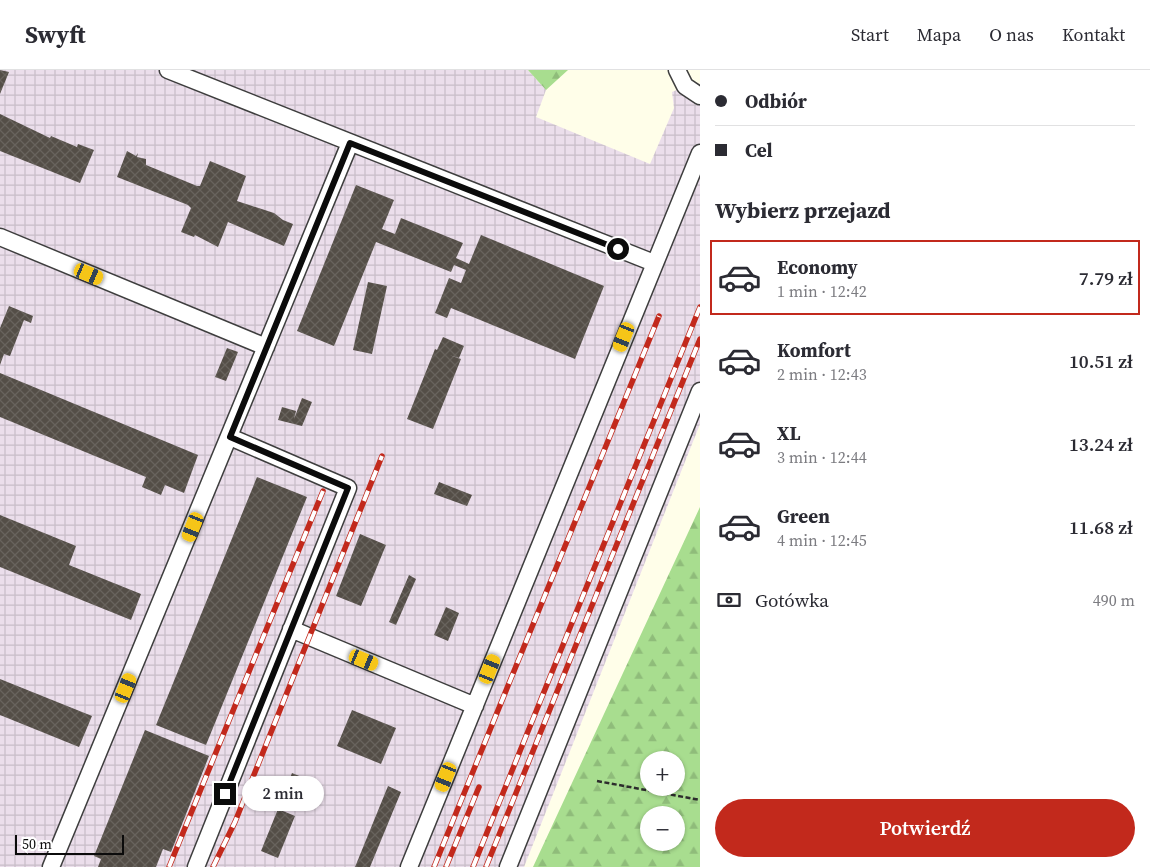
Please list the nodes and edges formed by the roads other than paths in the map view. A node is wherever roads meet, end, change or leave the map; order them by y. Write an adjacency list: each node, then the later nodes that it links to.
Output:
1 (168, 70): 4 (lane)
2 (677, 70): 3 (lane)
3 (700, 96)
4 (350, 143): 7 (lane); 8 (lane)
5 (700, 153): 7 (lane)
6 (0, 237): 8 (lane)
7 (654, 263): 12 (lane)
8 (266, 347): 10 (lane)
9 (700, 391): 16 (lane)
10 (230, 437): 11 (lane); 13 (lane)
11 (291, 629): 12 (lane); 14 (lane)
12 (475, 706): 15 (lane)
13 (51, 867)
14 (196, 867)
15 (410, 867)
16 (508, 867)

